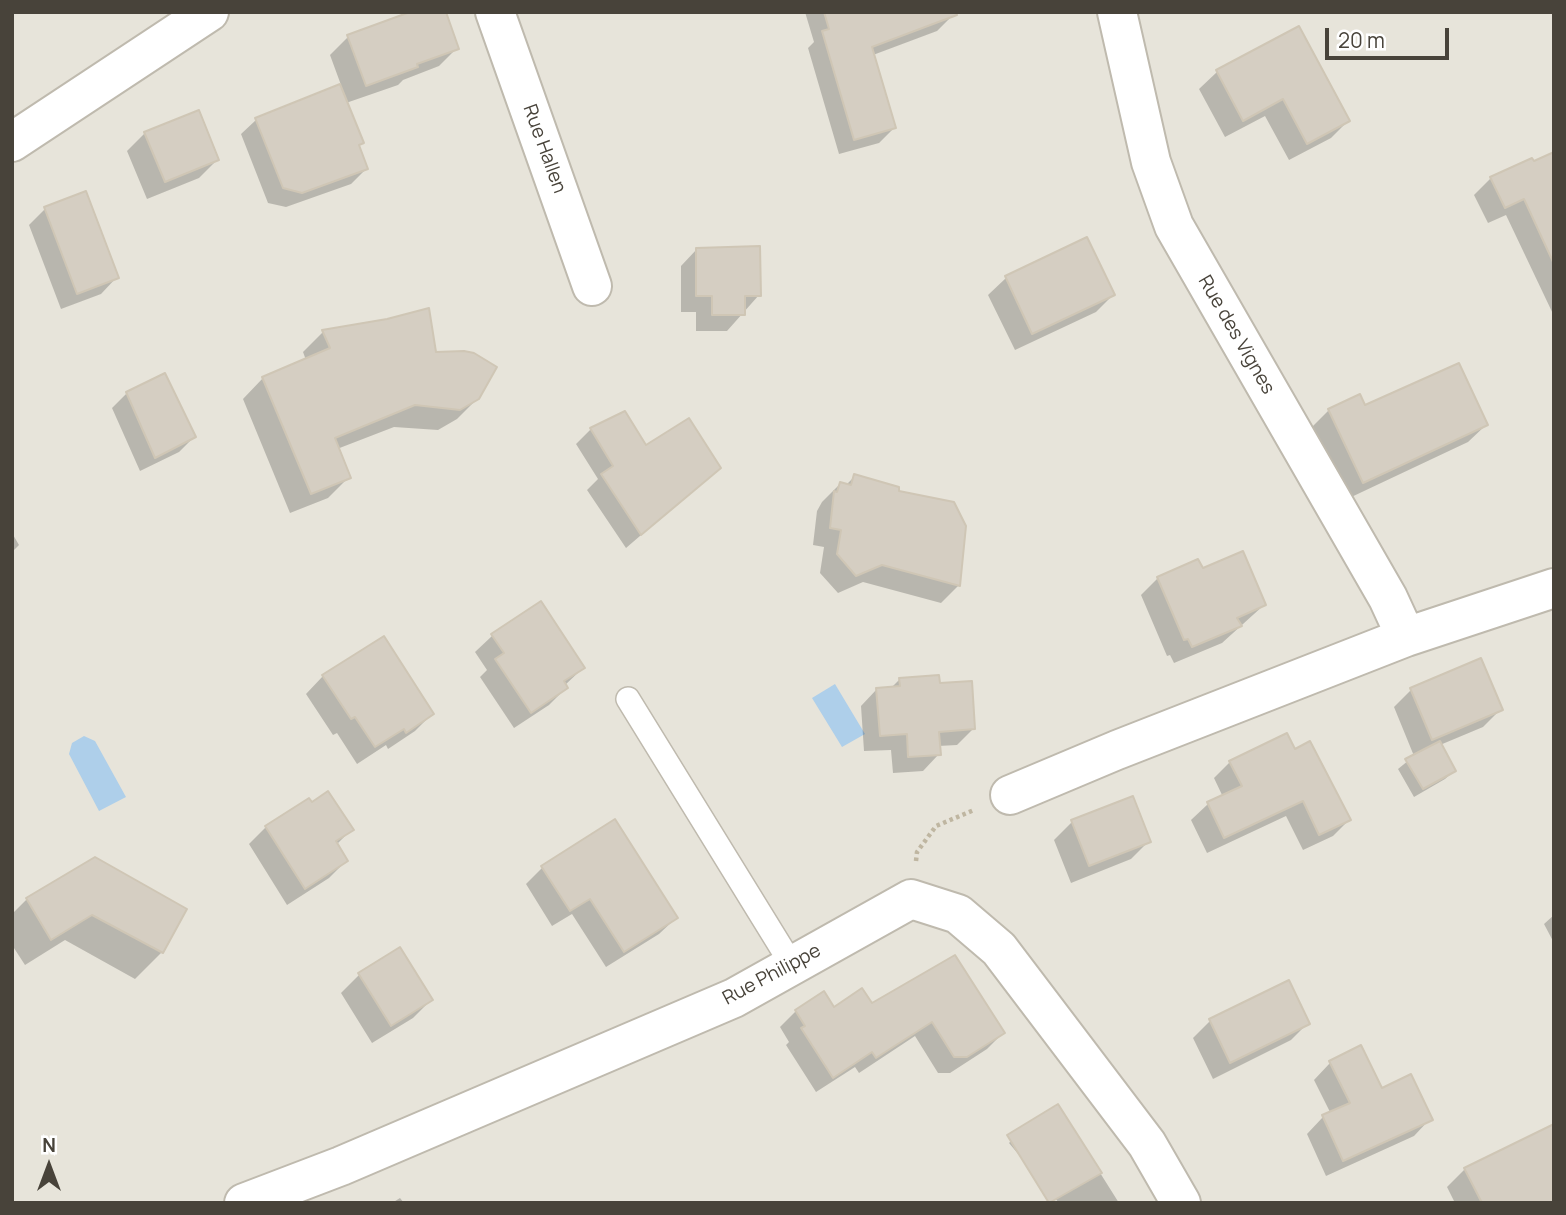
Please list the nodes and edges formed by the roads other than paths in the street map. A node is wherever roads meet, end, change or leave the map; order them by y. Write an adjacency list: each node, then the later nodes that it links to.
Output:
1 (209, 12): 4 (street)
2 (495, 12): 5 (street, Rue Hallen)
3 (1117, 12): 7 (street, Rue des Vignes)
4 (12, 142)
5 (592, 286)
6 (1554, 588): 7 (street)
7 (1406, 637): 9 (street)
8 (628, 699): 10 (lane)
9 (1010, 795)
10 (792, 965): 11 (street, Rue Philippe); 12 (street, Rue Philippe)
11 (244, 1203)
12 (1181, 1203)

